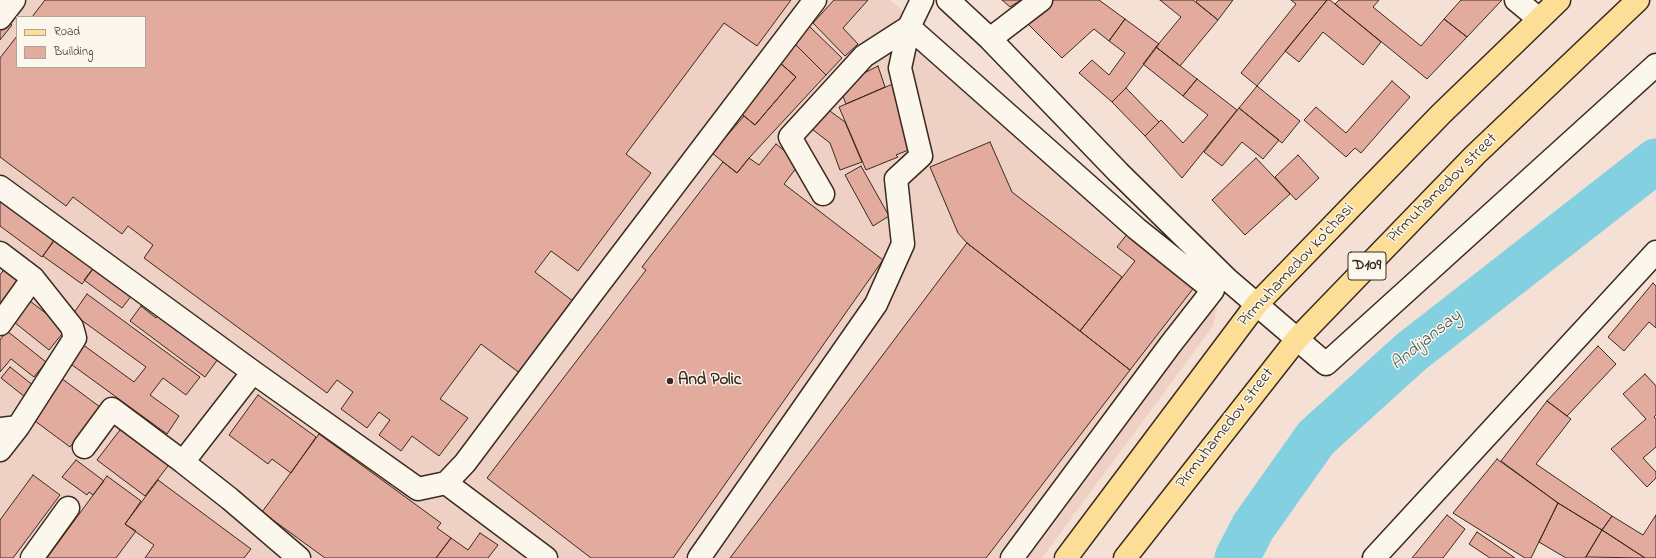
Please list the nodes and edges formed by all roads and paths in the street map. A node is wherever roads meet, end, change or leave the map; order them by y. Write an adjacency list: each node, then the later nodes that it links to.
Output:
1 (14, 0): 9 (street)
2 (815, 0): 27 (street)
3 (922, 0): 11 (street)
4 (948, 0): 12 (street)
5 (1041, 0): 12 (street)
6 (1516, 0): 10 (street)
7 (1559, 0): 10 (main road, Pirmuhamedov ko'chasi)
8 (1638, 0): 21 (main road, Pirmuhamedov street / D109)
9 (0, 18)
10 (1539, 19): 19 (main road, Pirmuhamedov ko'chasi)
11 (909, 27): 15 (street); 32 (street); 33 (street)
12 (990, 39): 19 (street)
13 (1656, 65): 21 (street)
14 (0, 187): 22 (street)
15 (823, 194)
16 (1656, 252): 36 (street)
17 (0, 253): 18 (street)
18 (33, 278): 20 (street); 23 (street)
19 (1256, 305): 21 (street); 34 (main road, Pirmuhamedov ko'chasi)
20 (0, 324)
21 (1297, 339): 35 (main road, Pirmuhamedov street / D109)
22 (253, 372): 26 (street); 27 (street)
23 (9, 428): 25 (street)
24 (84, 447): 26 (street)
25 (0, 450)
26 (183, 462): 30 (street)
27 (446, 483): 31 (street)
28 (68, 508): 29 (street)
29 (32, 558)
30 (299, 558)
31 (546, 558)
32 (699, 558)
33 (1012, 558)
34 (1066, 558)
35 (1125, 558)
36 (1374, 558)

